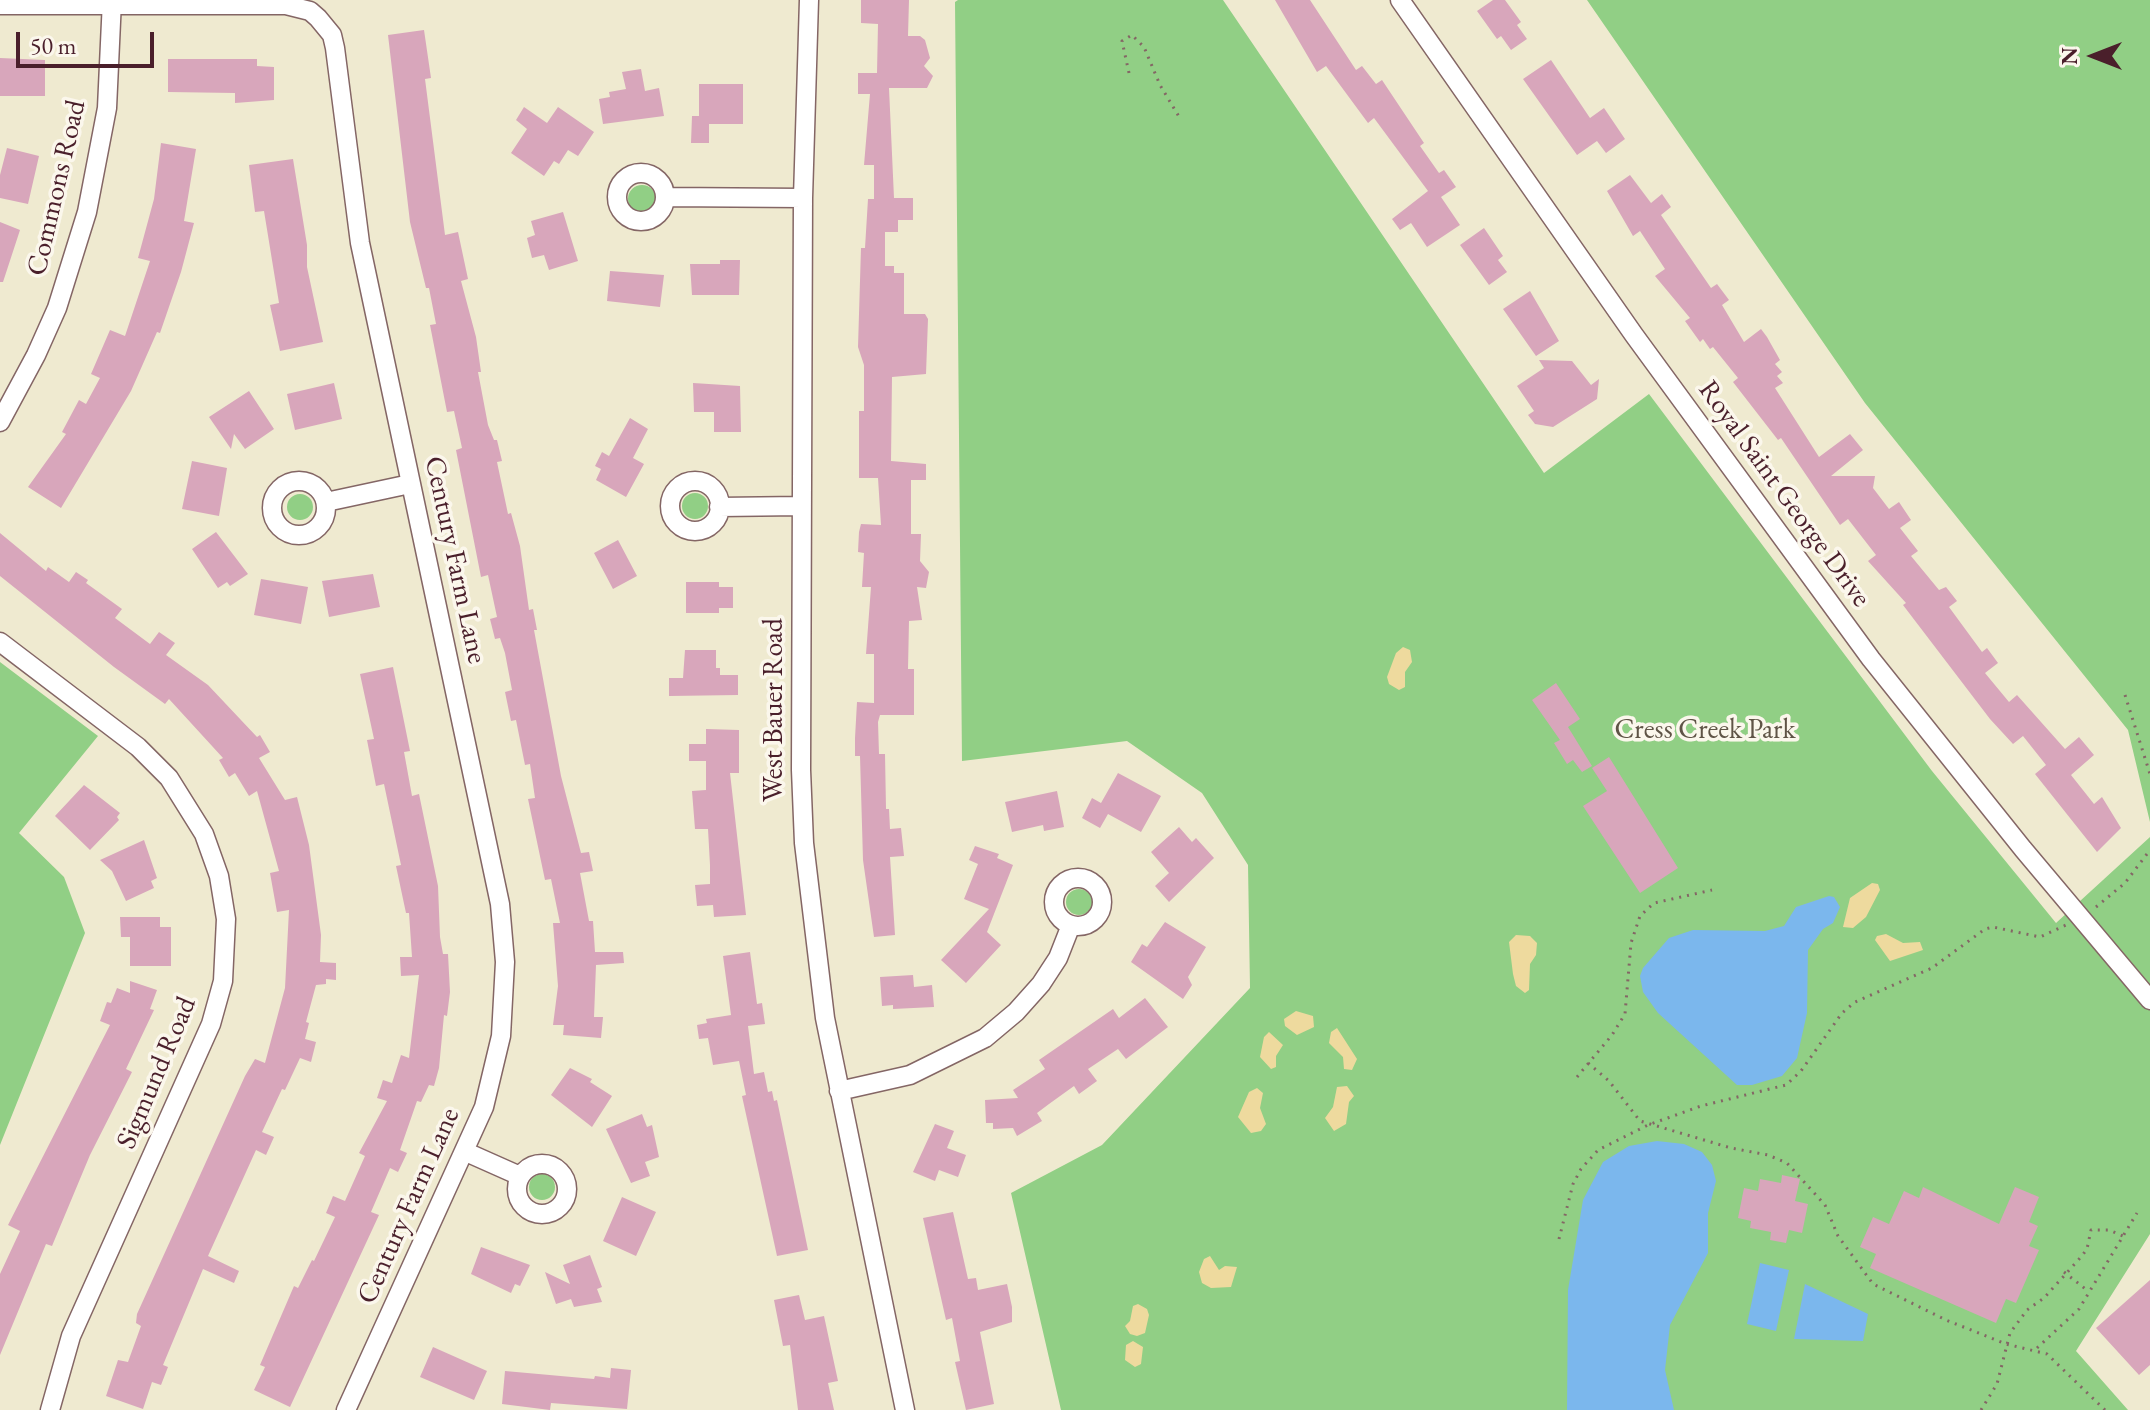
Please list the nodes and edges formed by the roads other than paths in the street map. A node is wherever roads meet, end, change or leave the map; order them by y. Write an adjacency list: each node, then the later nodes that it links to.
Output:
1 (809, 0): 6 (street, West Bauer Road)
2 (1400, 0): 14 (street, Royal Saint George Drive)
3 (112, 3): 4 (street, Century Farm Lane); 7 (street, Commons Road); 8 (street, Century Farm Lane)
4 (0, 5)
5 (665, 197): 6 (street)
6 (803, 198): 10 (street, West Bauer Road)
7 (0, 422)
8 (410, 484): 9 (street); 16 (street, Century Farm Lane)
9 (326, 502)
10 (801, 506): 11 (street); 15 (street, West Bauer Road)
11 (719, 507)
12 (0, 642): 19 (street, Sigmund Road)
13 (1071, 925): 15 (street)
14 (2150, 1000)
15 (839, 1091): 20 (street, West Bauer Road)
16 (466, 1152): 17 (street); 18 (street, Century Farm Lane)
17 (520, 1176)
18 (354, 1408)
19 (50, 1410)
20 (905, 1410)

